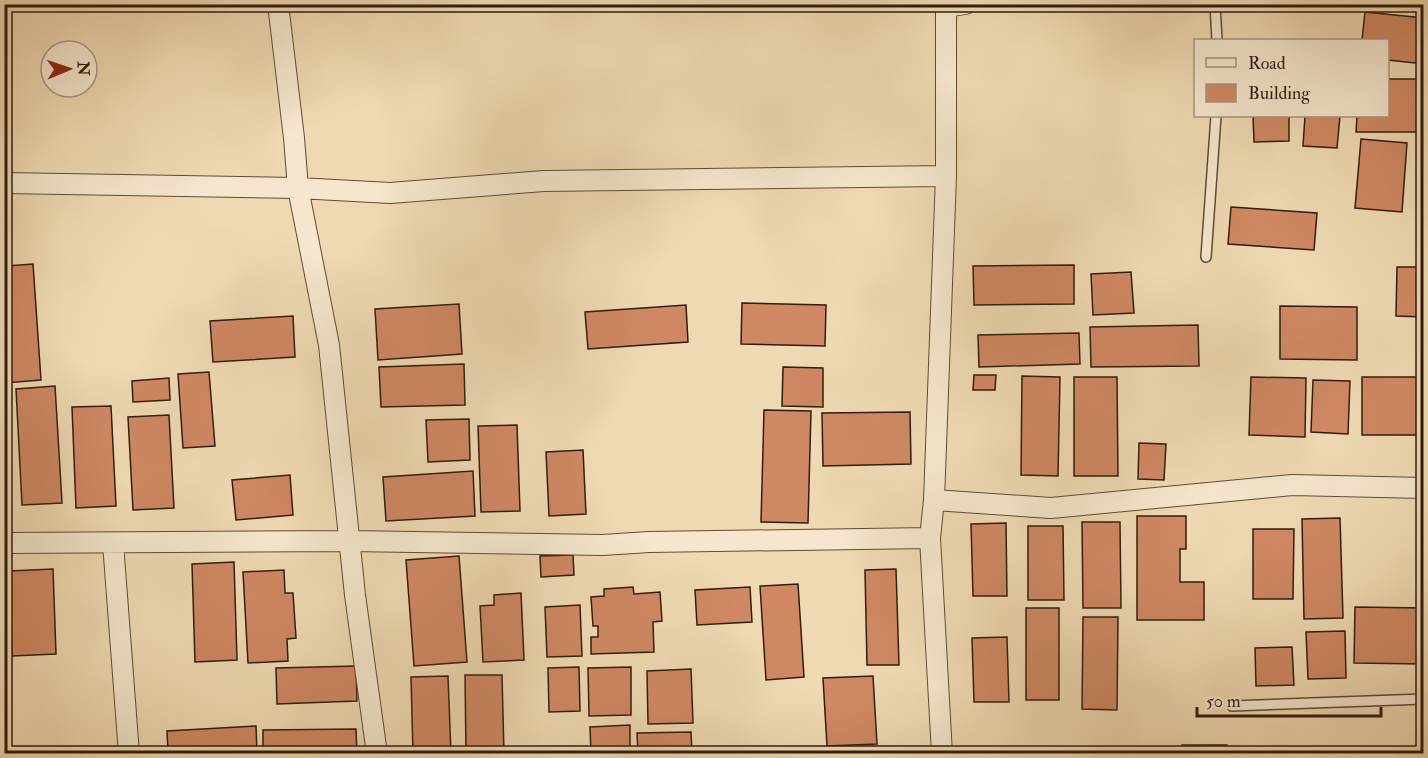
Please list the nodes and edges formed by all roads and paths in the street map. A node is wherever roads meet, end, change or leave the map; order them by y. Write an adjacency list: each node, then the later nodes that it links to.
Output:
1 (278, 4): 8 (street)
2 (1215, 4): 4 (lane)
3 (952, 6): 6 (street)
4 (1217, 39)
5 (1216, 117): 9 (lane)
6 (946, 176): 8 (street); 11 (street)
7 (4, 183): 8 (street)
8 (298, 188): 13 (street)
9 (1206, 257)
10 (1424, 488): 11 (street)
11 (934, 500): 12 (street)
12 (930, 538): 13 (street); 20 (street)
13 (349, 541): 15 (street); 19 (street)
14 (4, 543): 15 (street)
15 (113, 543): 18 (street)
16 (1424, 699): 17 (lane)
17 (1232, 706)
18 (129, 753)
19 (377, 753)
20 (942, 753)

